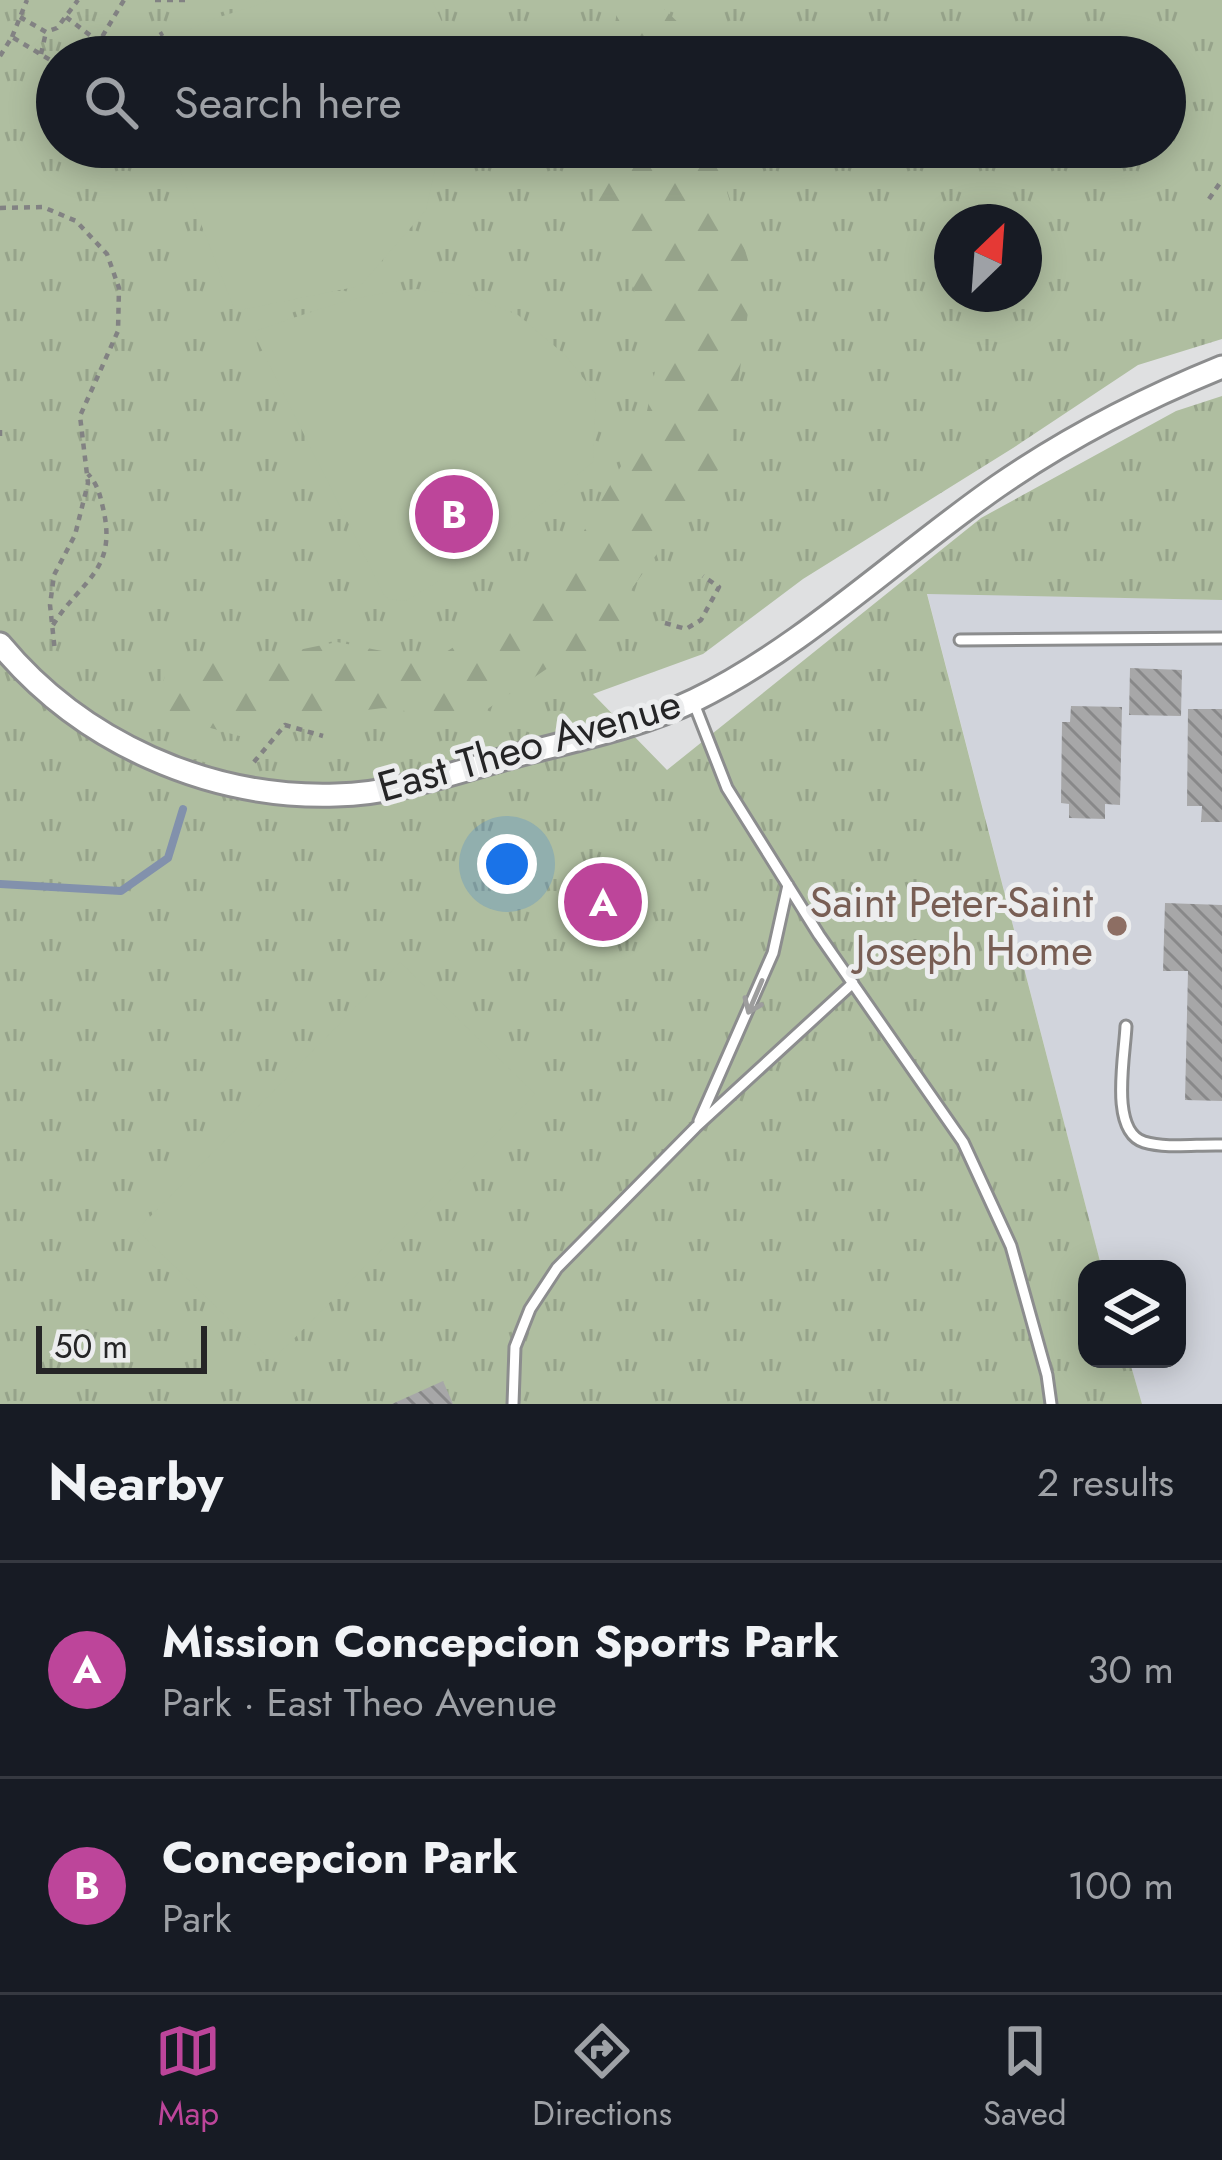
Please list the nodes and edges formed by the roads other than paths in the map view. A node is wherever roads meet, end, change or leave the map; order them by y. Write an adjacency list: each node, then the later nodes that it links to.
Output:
1 (1222, 367): 5 (street, East Theo Avenue)
2 (1222, 638): 3 (lane)
3 (960, 640)
4 (0, 644): 5 (street, East Theo Avenue)
5 (693, 701): 6 (lane)
6 (788, 886): 7 (lane); 9 (lane, one-way to 9)
7 (853, 983): 9 (lane); 12 (lane)
8 (1126, 1026): 10 (lane)
9 (696, 1127): 11 (lane)
10 (1222, 1145)
11 (513, 1404)
12 (1051, 1404)

